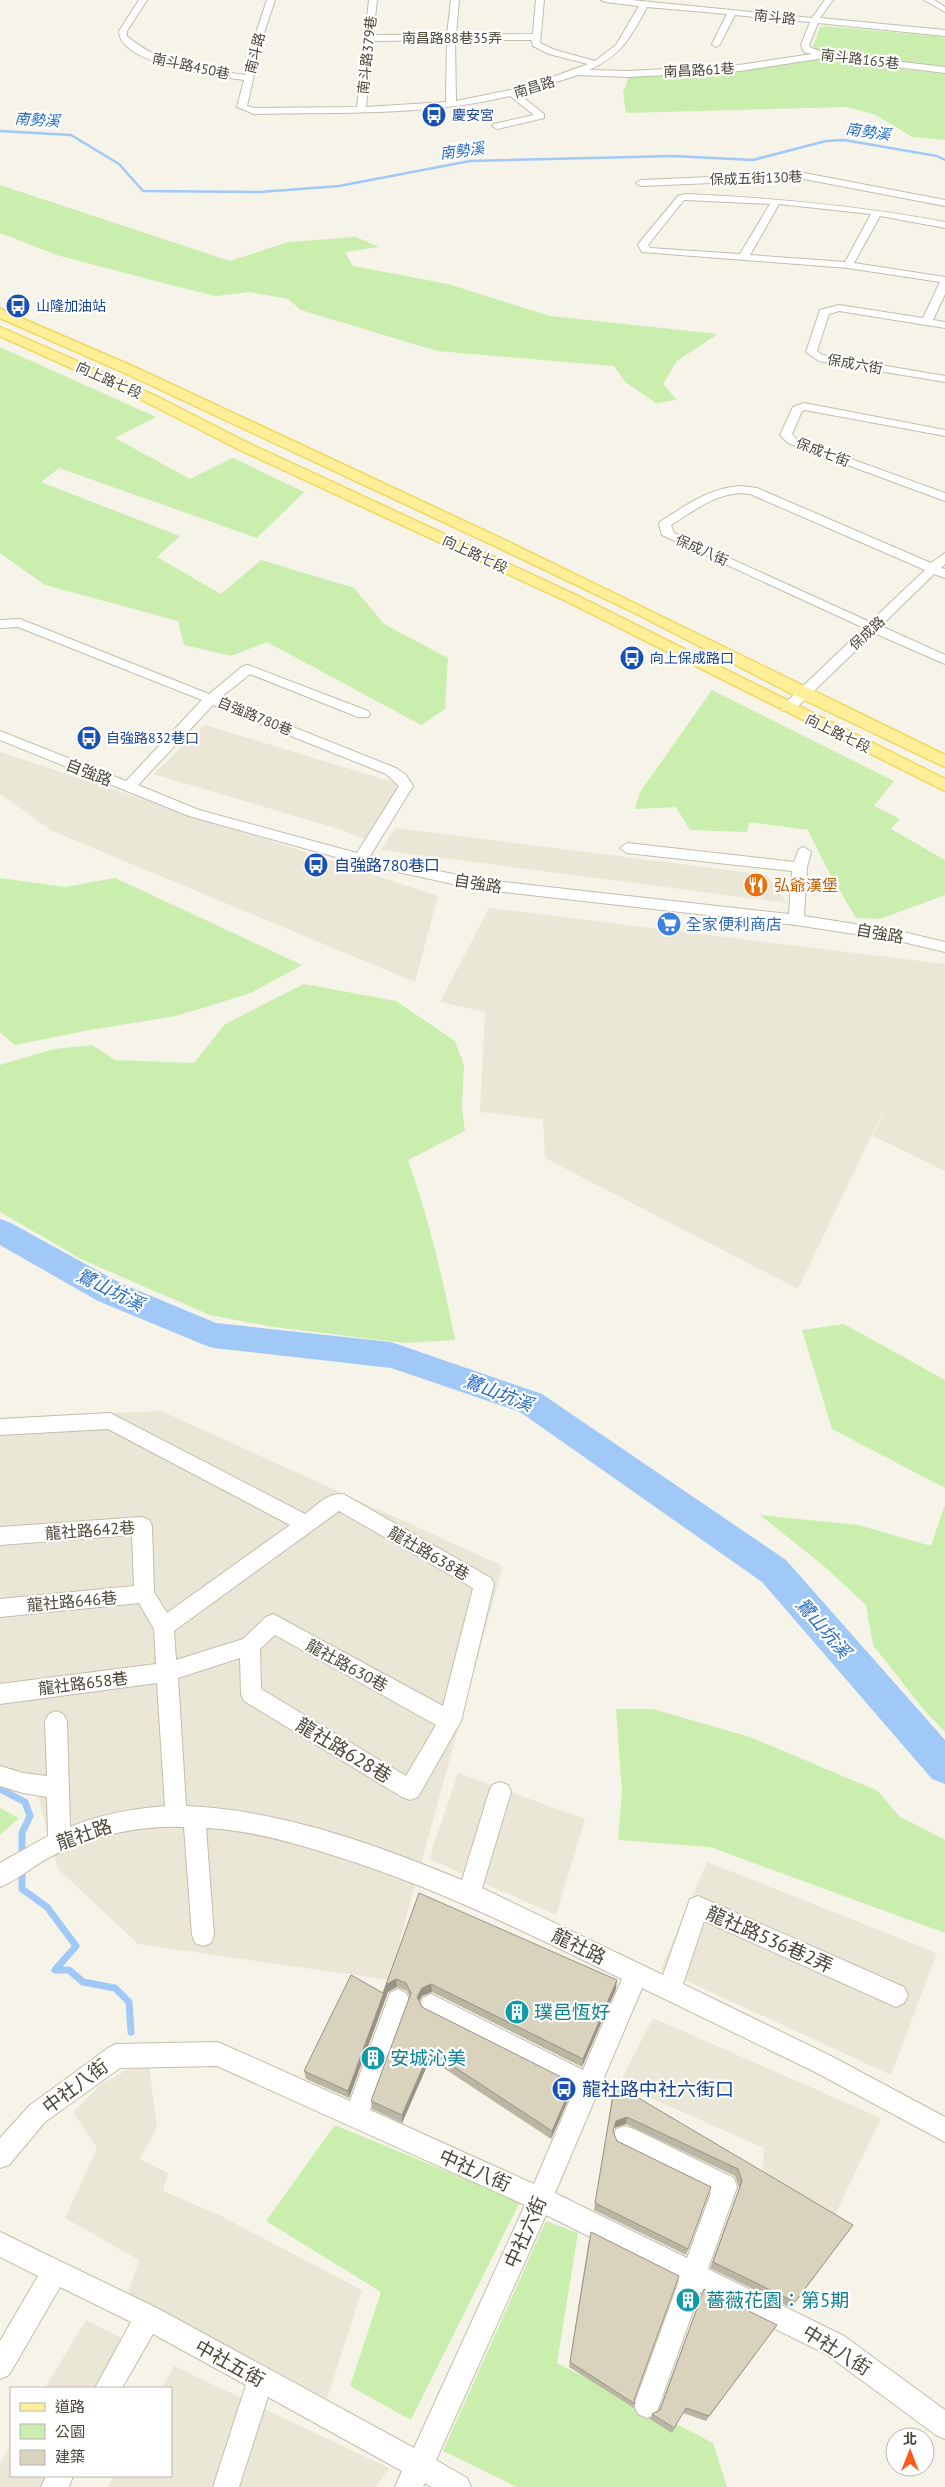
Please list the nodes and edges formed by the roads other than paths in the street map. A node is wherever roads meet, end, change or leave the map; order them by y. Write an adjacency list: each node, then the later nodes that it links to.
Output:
1 (143, 0): 22 (street, 南斗路450巷)
2 (271, 0): 22 (street, 南斗路)
3 (373, 0): 15 (street, 南斗路379巷)
4 (455, 0): 16 (street)
5 (540, 0): 14 (street)
6 (605, 0): 9 (street, 南斗路)
7 (829, 0): 12 (street)
8 (928, 0): 10 (street)
9 (644, 4): 11 (street, 南斗路); 19 (street, 南昌路)
10 (945, 10)
11 (732, 12): 12 (street, 南斗路); 17 (street)
12 (816, 21): 13 (street, 南斗路); 18 (street, 南斗路165巷)
13 (945, 33)
14 (536, 37): 16 (street, 南昌路88巷35弄); 19 (street)
15 (368, 38): 16 (street, 南昌路88巷35弄); 26 (street, 南斗路379巷)
16 (451, 38): 24 (street)
17 (716, 44)
18 (824, 55): 20 (street, 南斗路165巷); 21 (street, 南昌路61巷)
19 (594, 64): 21 (street, 南昌路)
20 (945, 70)
21 (574, 73): 23 (street, 南昌路)
22 (249, 78): 25 (street, 南斗路)
23 (512, 93): 24 (street, 南昌路); 27 (street)
24 (451, 105): 26 (street, 南昌路)
25 (242, 107): 26 (street, 南昌路)
26 (361, 110)
27 (497, 126)
28 (641, 183): 30 (street, 保成五街130巷)
29 (905, 185): 30 (street)
30 (899, 194): 32 (street, 保成五街130巷); 33 (street)
31 (776, 201): 33 (street); 35 (street); 35 (street)
32 (945, 203)
33 (882, 213): 34 (street); 36 (street)
34 (945, 225)
35 (744, 258): 36 (street)
36 (848, 265): 37 (street)
37 (945, 281): 39 (street)
38 (0, 313): 50 (main road, 向上路七段)
39 (927, 322): 40 (street, 保成六街); 42 (street, 保成六街)
40 (945, 325)
41 (0, 331): 52 (main road, 向上路七段)
42 (945, 379)
43 (945, 433): 44 (street, 保成七街)
44 (945, 497)
45 (945, 557): 46 (street, 保成路)
46 (939, 571): 48 (street, 保成路); 48 (street, 保成八街)
47 (0, 624): 51 (street, 自強路780巷)
48 (874, 628): 49 (street, 保成八街); 50 (street, 保成路)
49 (945, 660)
50 (802, 693): 52 (street, 保成路); 55 (main road, 向上路七段)
51 (211, 699): 53 (street); 57 (street); 60 (street, 自強路780巷)
52 (788, 708): 56 (main road, 向上路七段)
53 (363, 714)
54 (0, 735): 57 (street, 自強路)
55 (945, 762)
56 (945, 786)
57 (128, 787): 60 (street, 自強路)
58 (627, 848): 61 (street)
59 (804, 852): 61 (street)
60 (362, 859): 62 (street, 自強路)
61 (800, 867): 62 (street)
62 (796, 920): 63 (street, 自強路)
63 (945, 947)
64 (0, 1427): 65 (street)
65 (306, 1524): 69 (street, 龍社路638巷); 74 (street, 龍社路638巷)
66 (0, 1536): 67 (street, 龍社路642巷)
67 (144, 1594): 68 (street, 龍社路646巷); 69 (street)
68 (0, 1608)
69 (164, 1626): 71 (street)
70 (250, 1646): 71 (street); 74 (street, 龍社路630巷); 74 (street, 龍社路628巷)
71 (167, 1672): 72 (street, 龍社路658巷); 78 (street)
72 (0, 1694)
73 (56, 1721): 76 (street)
74 (450, 1721)
75 (0, 1776): 76 (street)
76 (58, 1788): 79 (street)
77 (500, 1792): 81 (street)
78 (185, 1815): 79 (street, 龍社路); 81 (street, 龍社路); 82 (street)
79 (59, 1841): 80 (street, 龍社路)
80 (0, 1876)
81 (468, 1893): 83 (street, 龍社路)
82 (203, 1934)
83 (636, 1974): 84 (street, 龍社路); 88 (street, 中社六街)
84 (669, 1990): 85 (street, 龍社路536巷2弄); 90 (street, 龍社路)
85 (896, 1995)
86 (398, 2001): 89 (street)
87 (431, 2006): 88 (street)
88 (589, 2085): 93 (street, 中社六街)
89 (356, 2116): 92 (street, 中社八街); 93 (street, 中社八街)
90 (945, 2130)
91 (625, 2138): 96 (street)
92 (0, 2156)
93 (540, 2199): 96 (street, 中社八街); 103 (street, 中社六街)
94 (0, 2244): 95 (street, 中社五街)
95 (55, 2272): 97 (street, 中社五街); 98 (street)
96 (694, 2275): 101 (street); 102 (street, 中社八街)
97 (148, 2318): 99 (street, 中社五街); 100 (street)
98 (0, 2366)
99 (261, 2380): 103 (street, 中社五街); 104 (street)
100 (109, 2387)
101 (647, 2405)
102 (945, 2426)
103 (414, 2477): 105 (street, 中社五街)
104 (226, 2487)
105 (458, 2487)

